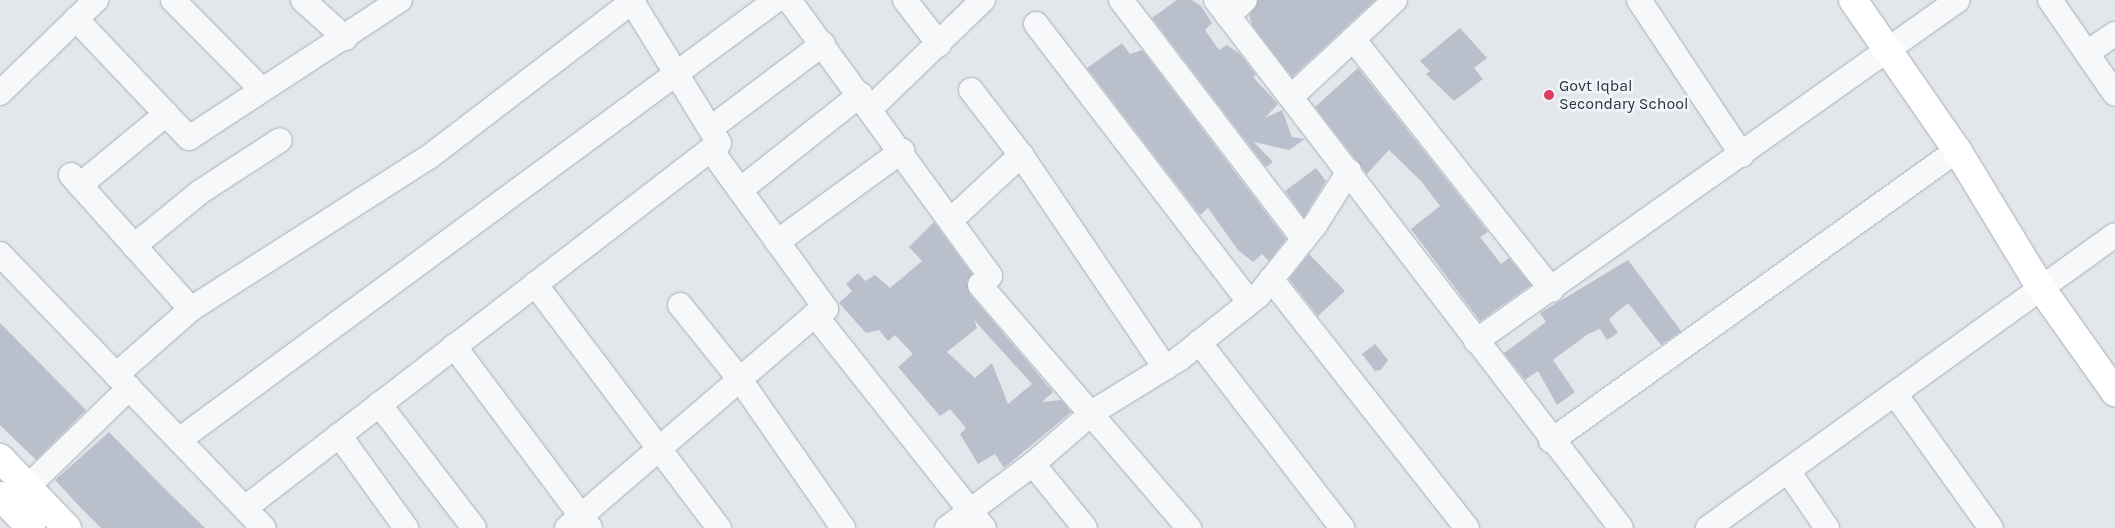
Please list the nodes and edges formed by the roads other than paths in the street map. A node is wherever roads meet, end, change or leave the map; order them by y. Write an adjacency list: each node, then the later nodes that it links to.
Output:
1 (96, 0): 18 (street)
2 (173, 0): 28 (street)
3 (303, 0): 21 (street)
4 (400, 0): 21 (street)
5 (632, 0): 27 (street); 55 (street)
6 (776, 0): 27 (street)
7 (790, 0): 23 (street)
8 (905, 0): 24 (street)
9 (983, 0): 24 (street)
10 (1121, 0): 45 (street)
11 (1245, 0): 17 (street)
12 (1396, 0): 22 (street)
13 (1639, 0): 40 (street)
14 (1853, 0): 25 (main road)
15 (1958, 0): 25 (street)
16 (2050, 0): 26 (street)
17 (1222, 8): 32 (street)
18 (76, 19): 30 (street); 34 (street)
19 (1036, 24): 53 (street)
20 (2115, 34): 26 (street)
21 (345, 38): 28 (street)
22 (1353, 39): 32 (street); 52 (street)
23 (823, 44): 33 (street); 35 (street)
24 (939, 44): 33 (street)
25 (1889, 49): 37 (main road); 40 (street)
26 (2088, 52): 31 (street)
27 (677, 74): 35 (street); 68 (street)
28 (261, 90): 34 (street)
29 (971, 90): 39 (street)
30 (0, 93)
31 (2115, 94)
32 (1291, 98): 41 (street)
33 (866, 101): 38 (street); 42 (street)
34 (166, 114): 47 (street)
35 (711, 139): 42 (street); 50 (street)
36 (280, 140): 47 (street)
37 (1957, 150): 51 (main road); 69 (street)
38 (902, 151): 43 (street); 46 (street)
39 (1020, 155): 43 (street); 60 (street)
40 (1742, 155): 52 (street)
41 (1349, 171): 45 (street); 57 (street)
42 (740, 190): 46 (street)
43 (951, 220): 66 (street)
44 (2115, 235): 51 (street)
45 (1304, 239): 49 (street)
46 (778, 242): 56 (street)
47 (134, 246): 55 (street)
48 (0, 254): 61 (street)
49 (1271, 279): 53 (street); 89 (street)
50 (535, 284): 59 (street); 70 (street)
51 (2041, 288): 63 (main road); 64 (street)
52 (1552, 290): 57 (street)
53 (1249, 302): 58 (street)
54 (680, 305): 62 (street)
55 (191, 309): 61 (street)
56 (816, 315): 62 (street); 76 (street)
57 (1476, 341): 69 (street)
58 (1199, 342): 60 (street); 88 (street)
59 (454, 346): 65 (street); 77 (street)
60 (1165, 368): 66 (street)
61 (122, 381): 68 (street); 74 (street)
62 (741, 381): 70 (street); 84 (street)
63 (2115, 392)
64 (1895, 394): 73 (street); 93 (street)
65 (379, 404): 67 (street); 82 (street)
66 (1092, 412): 72 (street); 87 (street)
67 (339, 435): 75 (street); 81 (street)
68 (179, 440): 75 (street)
69 (1551, 441): 90 (street)
70 (663, 449): 77 (street); 83 (street)
71 (0, 458): 74 (main road)
72 (1033, 464): 76 (street); 86 (street)
73 (1788, 470): 91 (street); 92 (street)
74 (12, 496): 78 (main road); 79 (main road)
75 (245, 508): 80 (street)
76 (976, 519): 85 (street)
77 (580, 524)
78 (31, 528)
79 (68, 528)
80 (264, 528)
81 (406, 528)
82 (474, 528)
83 (719, 528)
84 (843, 528)
85 (947, 528)
86 (1085, 528)
87 (1189, 528)
88 (1342, 528)
89 (1467, 528)
90 (1621, 528)
91 (1708, 528)
92 (1827, 528)
93 (1991, 528)

